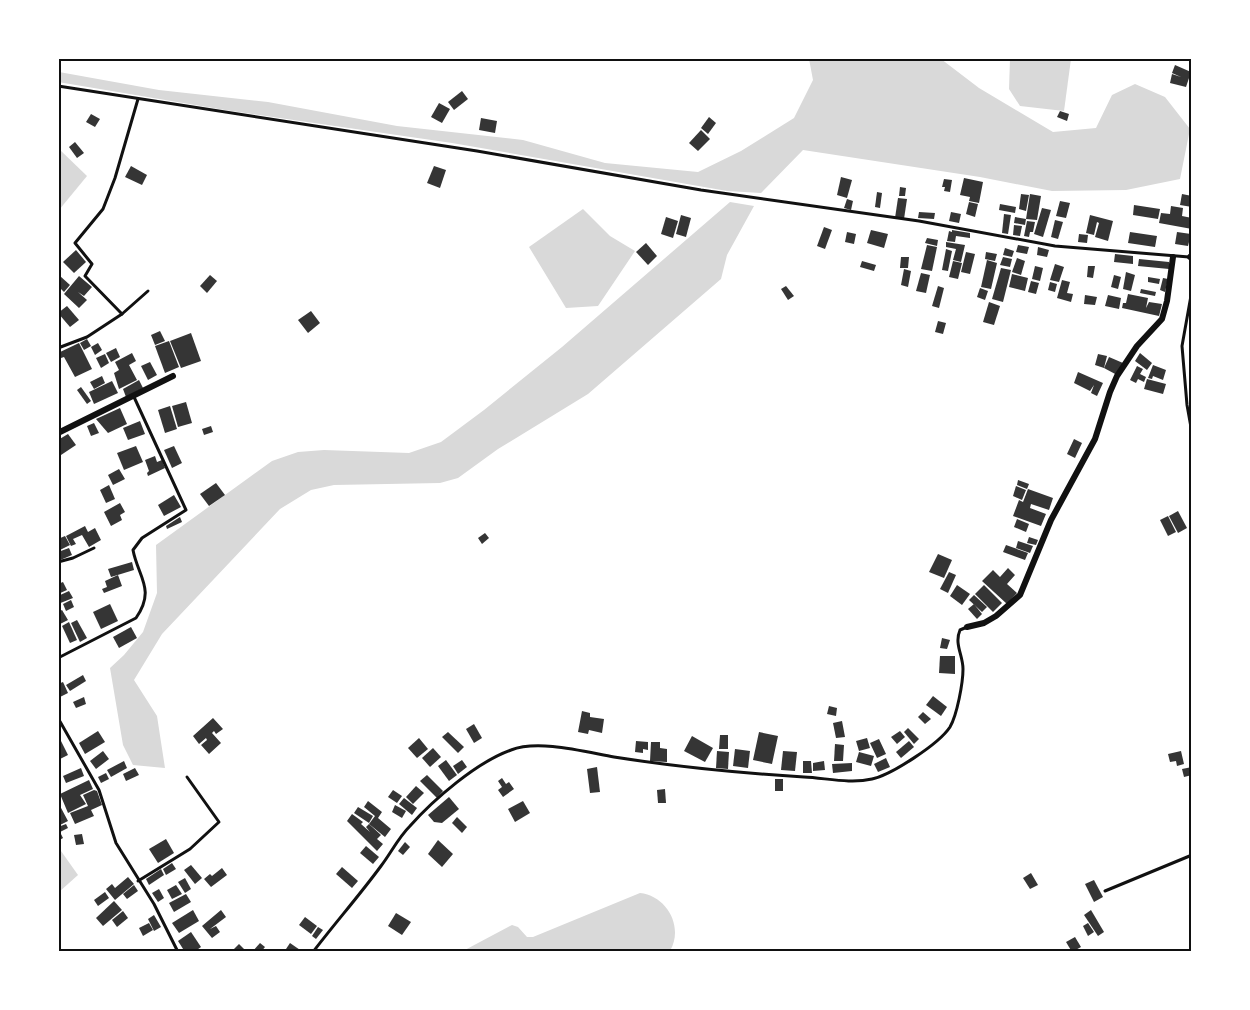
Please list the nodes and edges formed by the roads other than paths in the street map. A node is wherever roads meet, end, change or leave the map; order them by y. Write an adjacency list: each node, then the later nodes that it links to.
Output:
1 (58, 86): 2 (lane)
2 (138, 99): 4 (lane); 8 (lane)
3 (1191, 256): 4 (lane); 5 (lane)
4 (1173, 257): 16 (street)
5 (1191, 271)
6 (1191, 290): 13 (lane)
7 (148, 291): 8 (lane)
8 (122, 314): 9 (lane)
9 (58, 348)
10 (173, 376): 11 (street)
11 (134, 397): 12 (street); 17 (lane)
12 (58, 433)
13 (1191, 433)
14 (94, 548): 15 (lane)
15 (58, 562)
16 (967, 627): 24 (lane)
17 (58, 658)
18 (58, 718): 21 (lane)
19 (187, 777): 21 (lane)
20 (1191, 855): 22 (lane)
21 (138, 881): 23 (lane)
22 (1105, 891)
23 (178, 951)
24 (313, 951)

